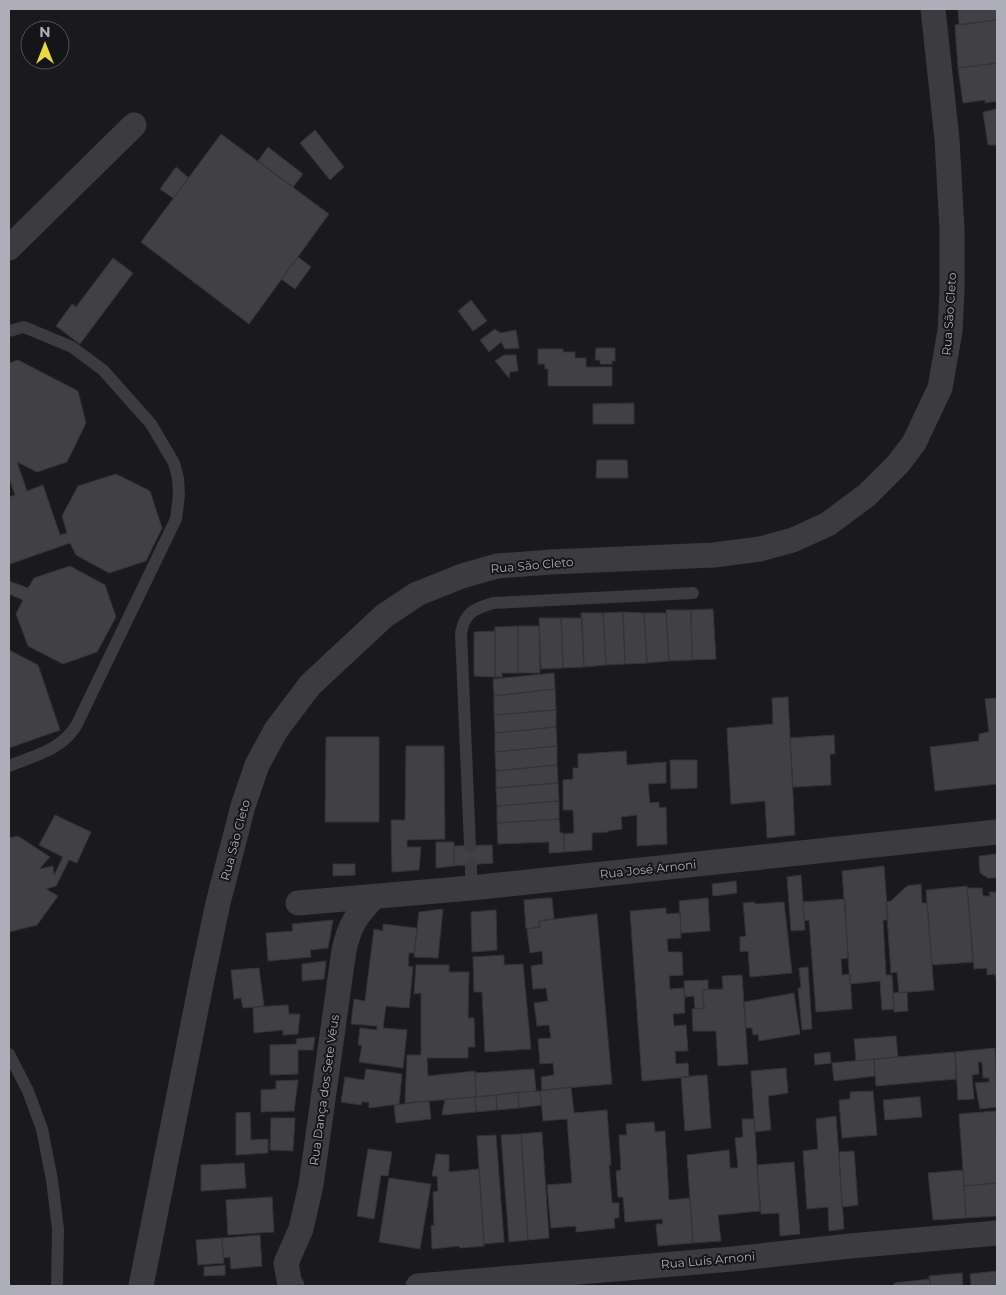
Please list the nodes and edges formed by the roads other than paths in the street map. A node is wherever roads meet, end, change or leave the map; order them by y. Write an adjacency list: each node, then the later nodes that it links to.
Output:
1 (933, 9): 16 (street, Rua São Cleto)
2 (134, 125): 3 (street)
3 (9, 248)
4 (9, 324): 5 (lane)
5 (24, 327): 6 (lane); 8 (lane)
6 (9, 331)
7 (693, 593): 10 (lane)
8 (9, 766)
9 (997, 832): 11 (street, Rua José Arnoni)
10 (470, 846)
11 (374, 897): 12 (street, Rua José Arnoni); 17 (street, Rua Dança dos Sete Véus)
12 (298, 904)
13 (9, 1054): 15 (lane)
14 (997, 1233): 18 (street, Rua Luís Arnoni)
15 (57, 1286)
16 (141, 1286)
17 (292, 1286)
18 (418, 1286)

